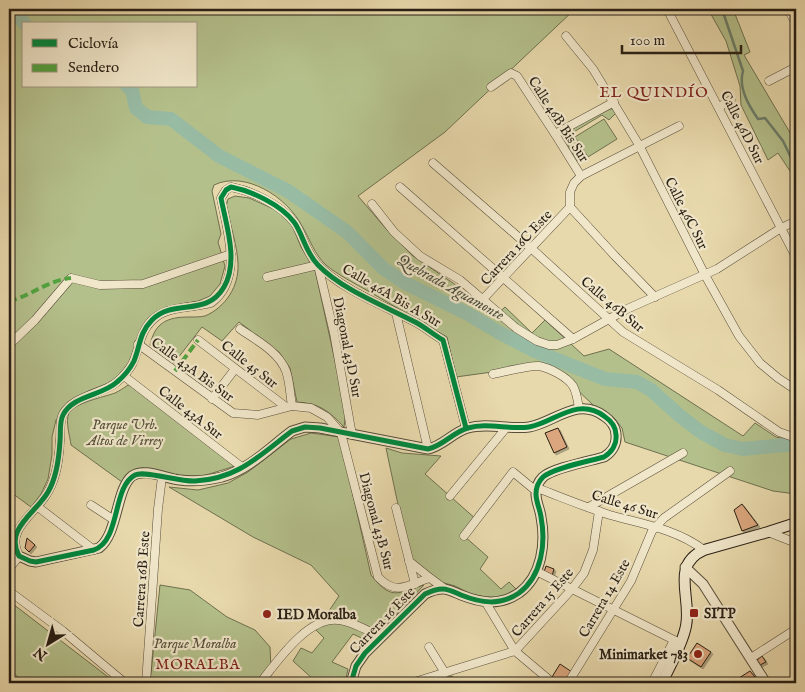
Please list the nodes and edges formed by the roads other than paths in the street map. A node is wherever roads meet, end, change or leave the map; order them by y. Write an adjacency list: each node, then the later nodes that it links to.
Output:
1 (667, 9): 10 (street, Calle 46D Sur)
2 (788, 9): 3 (street)
3 (796, 24)
4 (566, 36): 9 (street, Calle 46C Sur)
5 (796, 67): 6 (street)
6 (769, 81)
7 (491, 87): 12 (street, Calle 46B Bis Sur)
8 (731, 100): 10 (street)
9 (614, 102): 12 (street); 13 (street, Calle 46C Sur)
10 (719, 107): 20 (street, Calle 46D Sur)
11 (679, 126): 13 (street)
12 (556, 134): 15 (street, Calle 46B Bis Sur)
13 (638, 145): 15 (street); 25 (street, Calle 46C Sur)
14 (433, 163): 21 (street, Calle 46B Sur)
15 (581, 176): 18 (street, Carrera 16C Este)
16 (400, 187): 27 (street)
17 (372, 204): 29 (street)
18 (570, 206): 21 (street, Carrera 16C Este); 28 (street)
19 (796, 221): 20 (street)
20 (781, 228): 23 (street, Calle 46D Sur); 25 (street)
21 (531, 248): 27 (street, Carrera 16C Este); 31 (street, Calle 46B Sur)
22 (231, 254): 24 (street, Calle 46A Bis A Sur); 35 (street); 36 (street)
23 (796, 257)
24 (318, 265): 26 (street); 30 (street, Calle 46A Bis A Sur); 47 (street, Diagonal 43D Sur)
25 (705, 275): 28 (street); 40 (street, Calle 46C Sur)
26 (267, 278)
27 (504, 278): 29 (street, Carrera 16C Este); 33 (street)
28 (655, 296): 31 (street)
29 (483, 300): 33 (street)
30 (396, 313): 44 (street, Calle 46A Bis A Sur); 49 (street)
31 (608, 319): 33 (street); 48 (street, Calle 46B Sur)
32 (240, 329): 42 (street)
33 (572, 339)
34 (198, 340): 37 (street, Calle 45 Sur)
35 (138, 344): 39 (street); 41 (street, Calle 43A Bis Sur)
36 (9, 345)
37 (235, 369): 41 (street); 42 (street, Calle 45 Sur)
38 (492, 374): 43 (street)
39 (124, 376): 51 (street, Calle 43A Sur); 57 (street)
40 (796, 390)
41 (212, 399): 42 (street, Calle 43A Bis Sur)
42 (289, 407): 46 (street, Calle 45 Sur)
43 (579, 409): 45 (street); 54 (street)
44 (466, 428): 45 (street); 49 (street)
45 (506, 428): 55 (street)
46 (341, 433): 47 (street); 51 (street); 75 (street, Diagonal 43B Sur)
47 (352, 435): 49 (street)
48 (796, 438)
49 (428, 449)
50 (683, 453): 59 (street)
51 (243, 468): 53 (street)
52 (730, 471): 63 (street, Carrera 14 Este)
53 (162, 477): 61 (street); 89 (street, Carrera 16B Este)
54 (536, 490): 59 (street, Calle 46 Sur); 65 (street, Calle 46 Sur); 73 (street)
55 (450, 496)
56 (91, 505): 61 (street)
57 (38, 507): 67 (street); 69 (street)
58 (396, 508): 70 (street)
59 (589, 508): 60 (street, Calle 46 Sur)
60 (599, 511): 63 (street, Calle 46 Sur); 77 (street, Carrera 15 Este)
61 (114, 520): 67 (street)
62 (796, 523): 64 (main road)
63 (655, 527): 68 (street, Calle 46 Sur); 80 (street, Carrera 14 Este)
64 (768, 532): 66 (street); 68 (main road)
65 (464, 536)
66 (796, 543)
67 (94, 550): 69 (street)
68 (704, 550): 71 (main road)
69 (19, 556): 72 (street)
70 (409, 561): 74 (street); 75 (street)
71 (685, 567): 83 (main road); 86 (street)
72 (9, 569)
73 (536, 571): 77 (street); 79 (street)
74 (430, 578): 75 (street, Diagonal 43B Sur); 76 (street)
75 (414, 584)
76 (446, 589): 79 (street); 82 (street, Carrera 16 Este)
77 (572, 589): 80 (street); 85 (street, Carrera 15 Este)
78 (9, 591): 88 (street)
79 (486, 602): 85 (street)
80 (614, 610): 83 (street); 94 (street, Carrera 14 Este)
81 (796, 629): 86 (street)
82 (381, 637): 90 (street); 91 (street, Carrera 16 Este)
83 (677, 642): 95 (street); 96 (main road)
84 (429, 647): 87 (street)
85 (515, 651): 87 (street); 93 (street)
86 (750, 658): 97 (street)
87 (445, 673): 92 (street)
88 (125, 683)
89 (146, 683)
90 (260, 683)
91 (351, 683)
92 (411, 683)
93 (553, 683)
94 (568, 683)
95 (652, 683)
96 (662, 683)
97 (766, 683)

